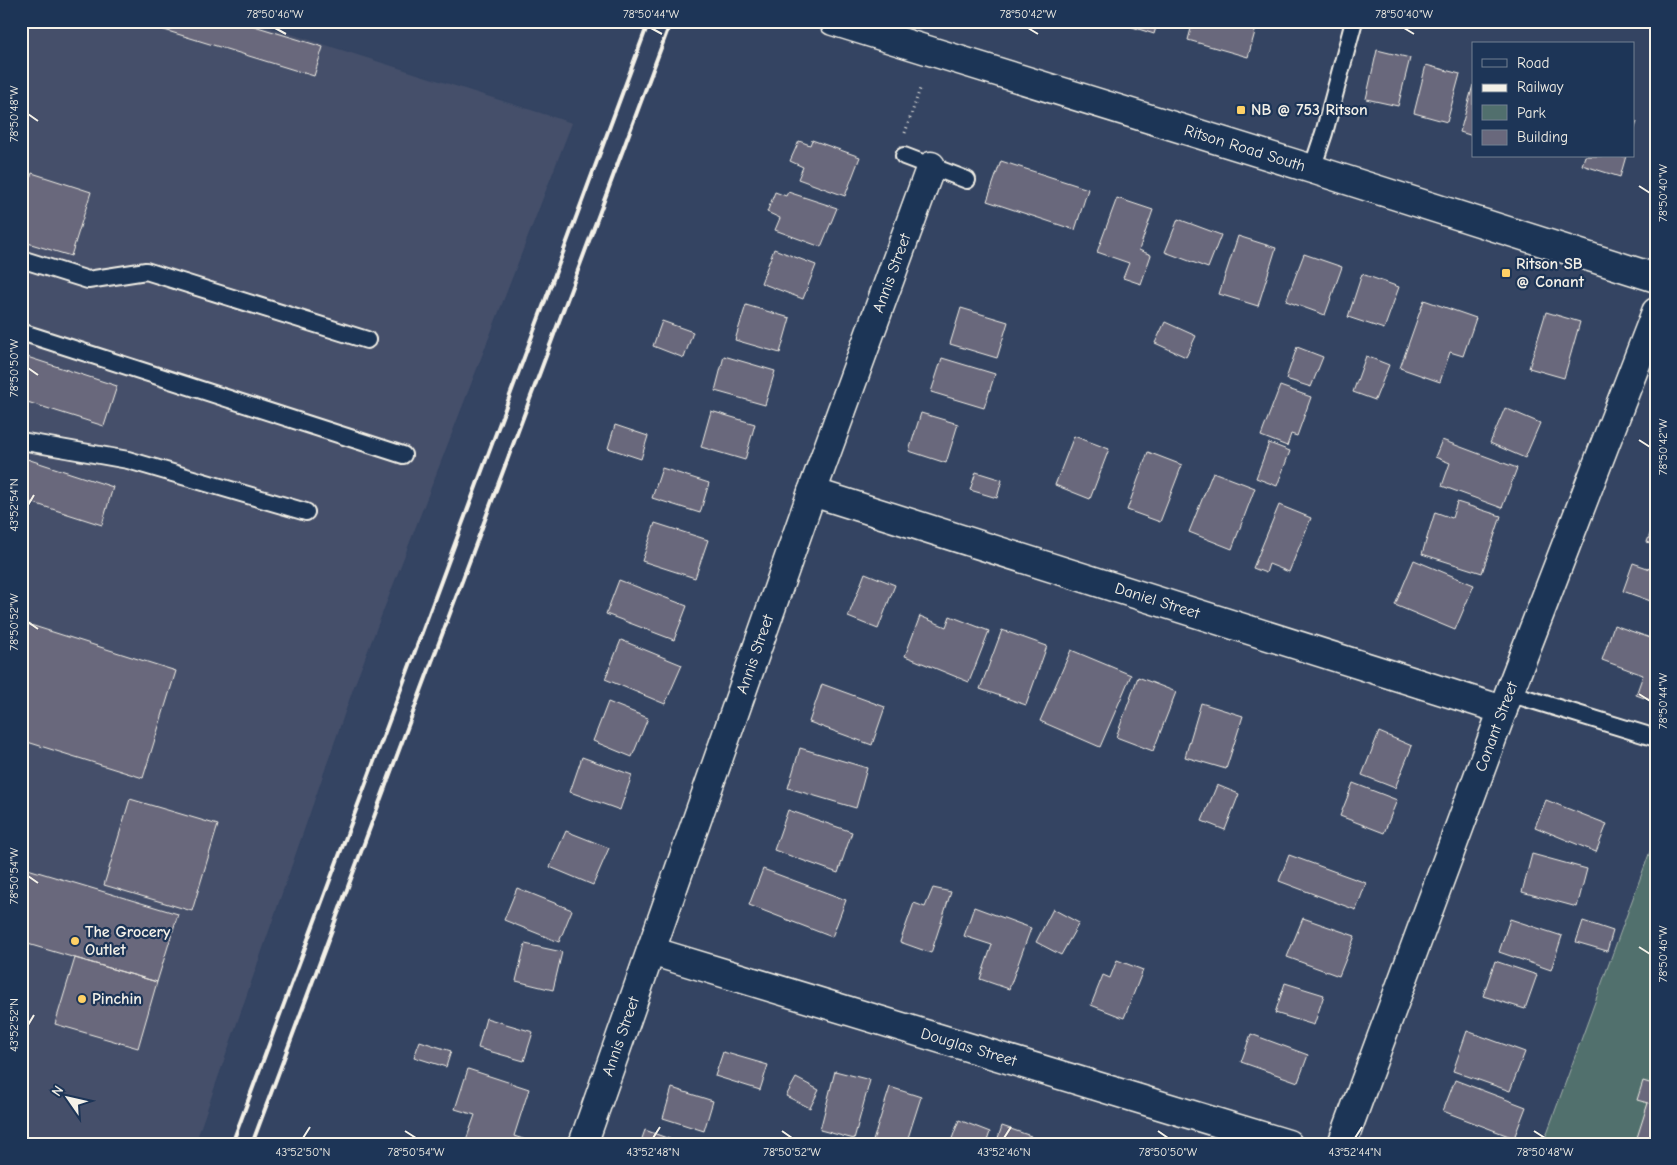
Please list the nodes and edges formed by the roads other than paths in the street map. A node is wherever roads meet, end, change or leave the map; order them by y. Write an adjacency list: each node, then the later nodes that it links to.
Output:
1 (833, 21): 5 (street, Ritson Road South)
2 (1354, 21): 5 (lane)
3 (904, 156): 4 (lane)
4 (932, 166): 6 (lane); 14 (street, Annis Street)
5 (1312, 169): 8 (street, Ritson Road South)
6 (967, 180)
7 (21, 259): 11 (lane)
8 (1656, 278)
9 (1656, 312): 16 (street, Conant Street)
10 (21, 332): 13 (lane)
11 (368, 340)
12 (21, 441): 15 (lane)
13 (403, 455)
14 (812, 492): 16 (street, Daniel Street); 18 (street, Annis Street)
15 (306, 512)
16 (1506, 702): 17 (lane); 21 (street, Conant Street)
17 (1656, 738)
18 (651, 951): 19 (street, Annis Street); 20 (street, Douglas Street)
19 (583, 1144)
20 (1288, 1144)
21 (1342, 1144)

